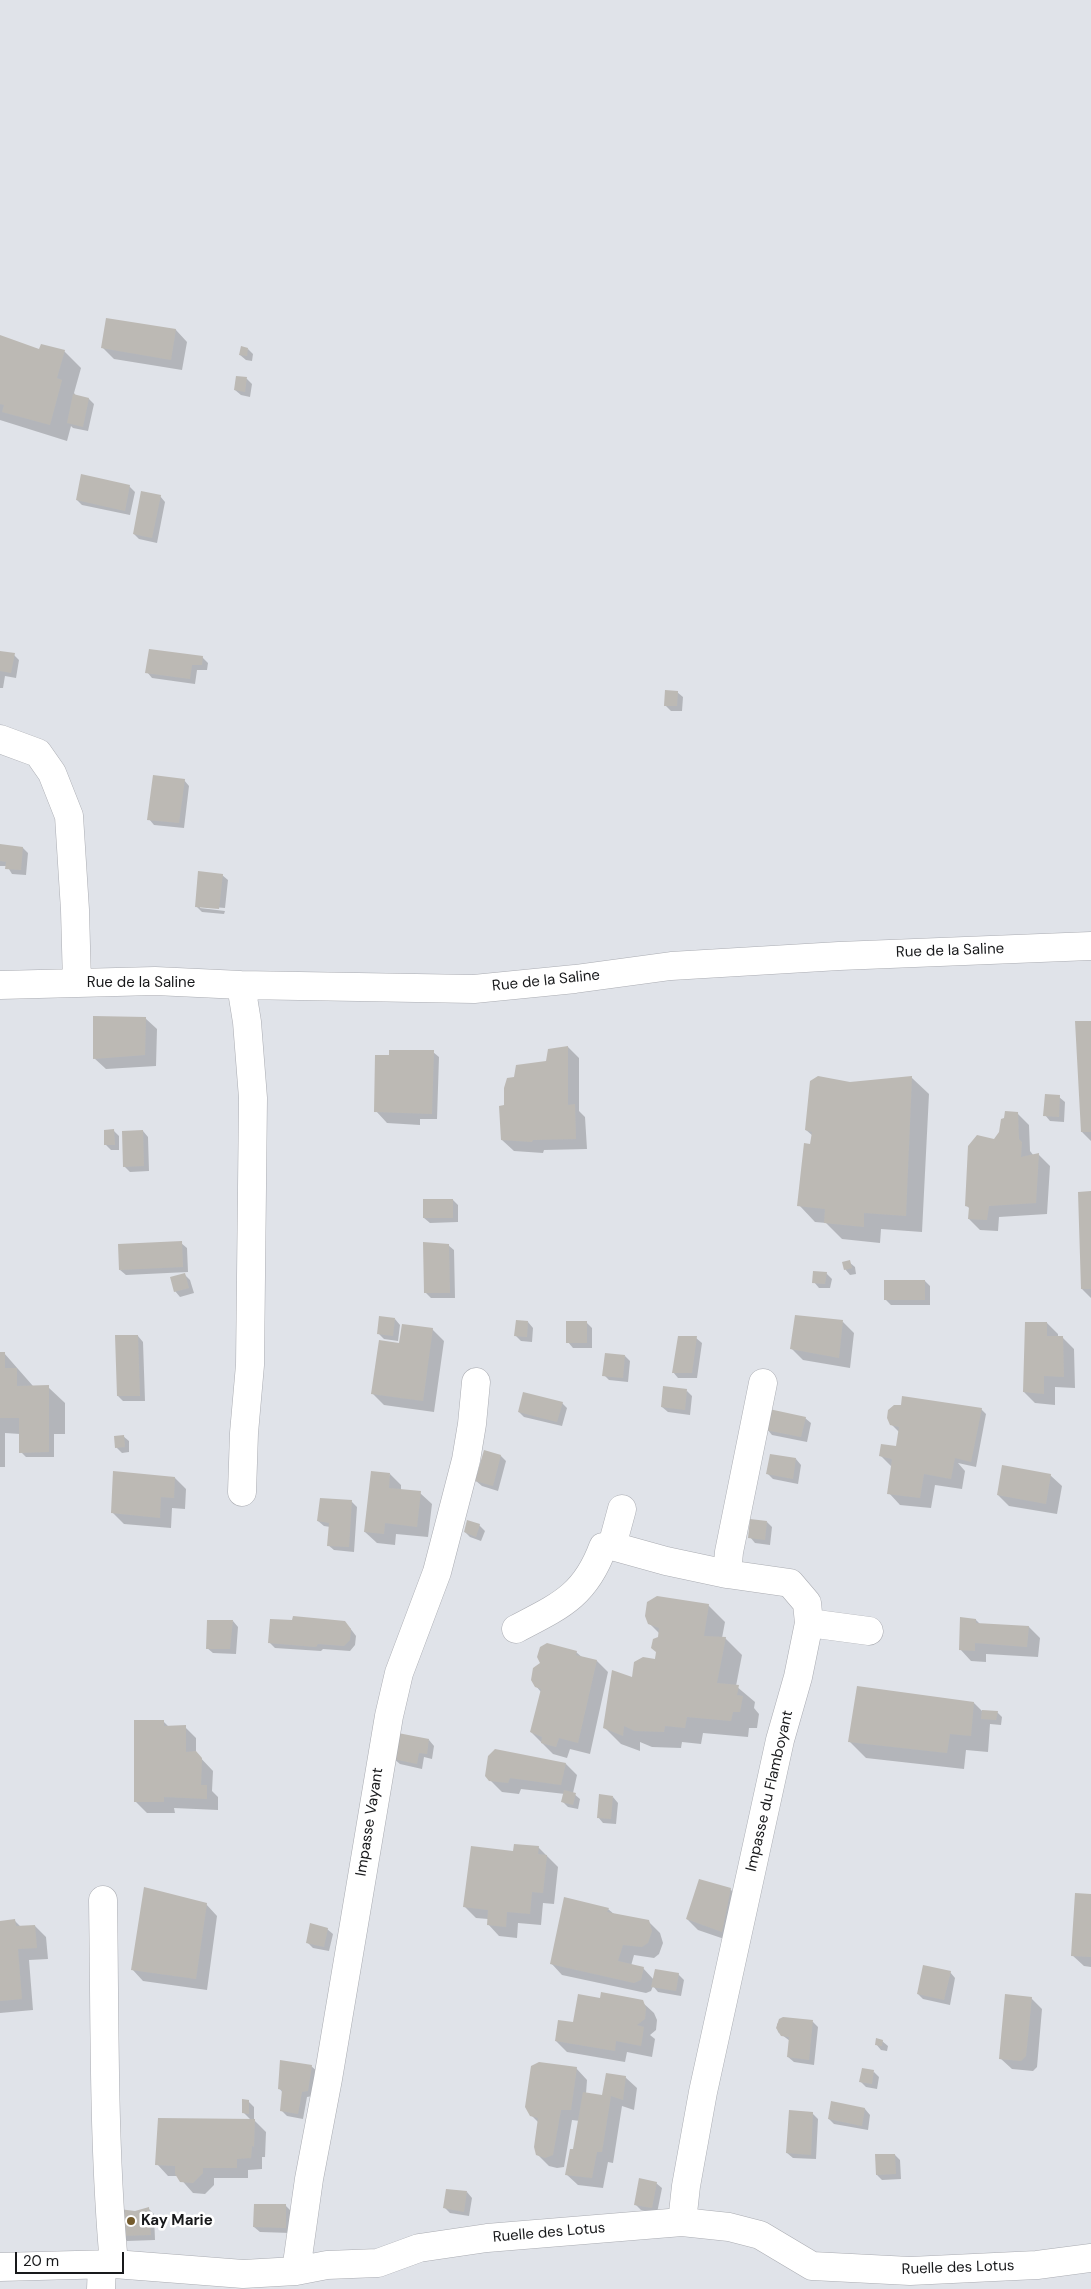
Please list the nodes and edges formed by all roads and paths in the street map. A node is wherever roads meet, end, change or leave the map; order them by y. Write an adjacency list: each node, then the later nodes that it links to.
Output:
1 (0, 740): 3 (street)
2 (1091, 946): 4 (street, Rue de la Saline)
3 (77, 982): 4 (street, Rue de la Saline); 5 (street, Rue de la Saline)
4 (241, 985): 8 (street)
5 (0, 986)
6 (476, 1382): 19 (street, Impasse Vayant)
7 (763, 1383): 11 (street)
8 (242, 1492)
9 (622, 1509): 10 (street)
10 (612, 1546): 11 (street, Impasse du Flamboyant); 13 (street)
11 (727, 1574): 12 (street, Impasse du Flamboyant)
12 (809, 1623): 14 (street); 16 (street, Impasse du Flamboyant)
13 (516, 1629)
14 (869, 1632)
15 (103, 1900): 20 (street)
16 (682, 2222): 17 (street, Ruelle des Lotus); 19 (street, Ruelle des Lotus)
17 (1091, 2258)
18 (0, 2267): 20 (street, Ruelle des Lotus)
19 (296, 2271): 20 (street, Ruelle des Lotus)
20 (106, 2273)

